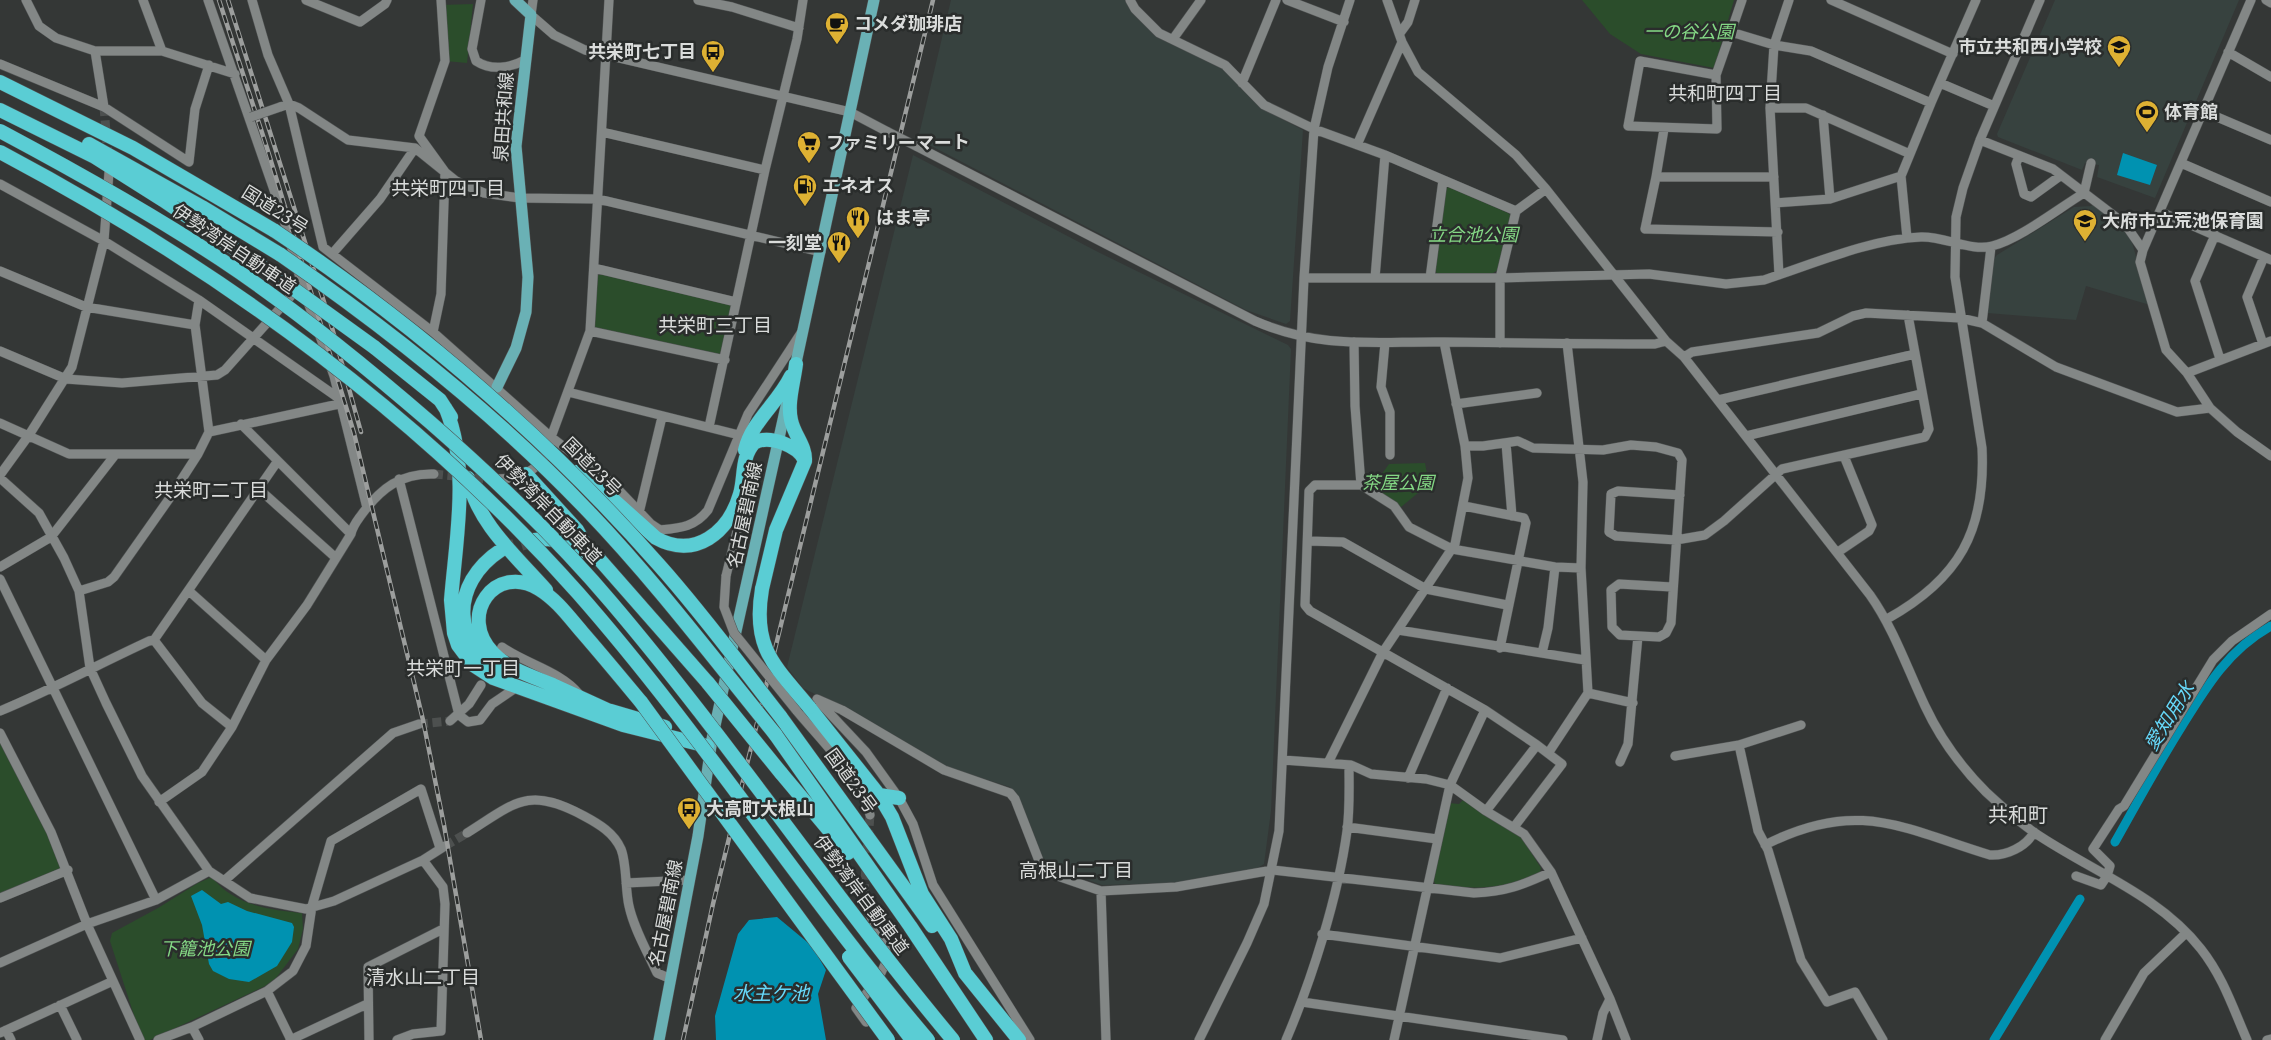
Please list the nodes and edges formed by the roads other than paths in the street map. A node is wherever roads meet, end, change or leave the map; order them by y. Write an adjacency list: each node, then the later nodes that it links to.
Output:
1 (26, 0): 38 (street)
2 (143, 0): 39 (street)
3 (208, 0): 46 (street)
4 (252, 0): 55 (street)
5 (306, 0): 6 (street)
6 (387, 0)
7 (441, 0): 80 (street)
8 (481, 0): 43 (street)
9 (515, 0): 31 (main road)
10 (533, 0): 31 (street)
11 (610, 0): 41 (street)
12 (698, 0): 29 (street)
13 (803, 0): 33 (street)
14 (874, 0): 61 (main road, 名古屋碧南線)
15 (1130, 0): 36 (street)
16 (1201, 0): 36 (street)
17 (1276, 0): 50 (street)
18 (1287, 0): 32 (street)
19 (1350, 0): 32 (street)
20 (1387, 0): 35 (street)
21 (1415, 0): 35 (street)
22 (1742, 0): 34 (street)
23 (1789, 0): 37 (street)
24 (1831, 0): 42 (street)
25 (2040, 0): 57 (street)
26 (2251, 0): 40 (street)
27 (2266, 0): 30 (street)
28 (1973, 1): 42 (street)
29 (732, 3): 33 (street)
30 (2271, 3)
31 (531, 15): 41 (street); 43 (main road, 泉田共和線)
32 (1344, 22): 64 (street)
33 (799, 28): 52 (street)
34 (1731, 32): 37 (street); 47 (street)
35 (1401, 38): 70 (street); 87 (street)
36 (1173, 39): 50 (street)
37 (1774, 45): 54 (street); 58 (street)
38 (95, 51): 39 (street); 56 (street)
39 (162, 51): 45 (street)
40 (2228, 52): 48 (street); 60 (street)
41 (606, 54): 52 (street); 67 (street)
42 (1954, 54): 51 (street)
43 (525, 60): 89 (main road, 泉田共和線)
44 (0, 64): 56 (street)
45 (208, 65): 46 (street); 56 (street)
46 (235, 74): 63 (street)
47 (1716, 75): 65 (street); 65 (street)
48 (2271, 77)
49 (0, 82): 167 (highway, 国道23号, bridge)
50 (1242, 83): 64 (street)
51 (1940, 83): 54 (street); 57 (street)
52 (784, 95): 61 (street); 78 (street)
53 (0, 101): 282 (highway, 国道23号, bridge)
54 (1931, 103): 73 (street)
55 (284, 105): 63 (street, bridge); 71 (street); 105 (street)
56 (104, 106)
57 (1994, 106): 68 (street)
58 (1770, 108): 62 (street); 84 (street)
59 (0, 110): 152 (highway, bridge)
60 (2202, 111): 69 (street); 77 (street)
61 (850, 112): 104 (main road, 名古屋碧南線); 127 (street, bridge)
62 (1823, 115): 73 (street); 91 (street)
63 (249, 118): 115 (street)
64 (1314, 128): 70 (street); 111 (street)
65 (1664, 129): 83 (street)
66 (0, 131): 257 (highway, 伊勢湾岸自動車道, bridge)
67 (602, 132): 78 (street); 90 (street)
68 (1980, 140): 75 (street); 101 (street)
69 (2271, 140)
70 (1357, 145): 74 (street)
71 (415, 148): 80 (street); 105 (street)
72 (0, 152): 237 (highway, 伊勢湾岸自動車道, bridge)
73 (1910, 154): 81 (street)
74 (1385, 155): 85 (street); 112 (street)
75 (2019, 156): 82 (street); 82 (street)
76 (2091, 163): 88 (street)
77 (2181, 163): 92 (street); 95 (street)
78 (765, 170): 97 (street)
79 (110, 172): 100 (street)
80 (445, 172): 89 (street); 125 (street)
81 (1901, 176): 91 (street); 99 (street)
82 (2060, 176): 88 (street)
83 (1656, 177): 84 (street); 96 (street)
84 (1774, 177): 93 (street)
85 (1443, 180): 94 (street); 113 (street)
86 (0, 184): 100 (street)
87 (1546, 190): 94 (street); 110 (street)
88 (2084, 193): 102 (street); 103 (street)
89 (520, 198): 90 (street); 144 (main road, 泉田共和線)
90 (598, 199): 97 (street); 107 (street)
91 (1830, 199): 93 (street)
92 (2271, 202)
93 (1776, 203): 96 (street)
94 (1516, 211): 114 (street)
95 (2160, 212): 98 (street); 103 (street)
96 (1778, 232): 109 (street)
97 (751, 235): 104 (street); 117 (street)
98 (2215, 236): 106 (street); 138 (street)
99 (1907, 238): 101 (street); 109 (street)
100 (104, 241): 116 (street); 118 (street)
101 (1954, 242): 102 (street); 120 (street)
102 (1991, 247): 121 (street)
103 (2143, 250): 141 (street)
104 (821, 252): 123 (main road, 名古屋碧南線)
105 (332, 254): 125 (street)
106 (2267, 258): 131 (street)
107 (594, 268): 117 (street); 124 (street)
108 (0, 270): 118 (street)
109 (1779, 275): 110 (street)
110 (1614, 276): 114 (street); 130 (street)
111 (1304, 278): 112 (street); 127 (street)
112 (1375, 278): 113 (street)
113 (1430, 278): 114 (street)
114 (1500, 278): 133 (street)
115 (302, 284): 126 (street); 148 (street)
116 (199, 300): 122 (street); 126 (street)
117 (736, 302): 139 (street)
118 (86, 307): 122 (street); 143 (street)
119 (1908, 315): 120 (street); 136 (street); 137 (street)
120 (1960, 318): 121 (street); 211 (street)
121 (1982, 323): 151 (street)
122 (195, 325): 142 (street)
123 (804, 330): 140 (main road, 名古屋碧南線); 159 (street)
124 (590, 331): 139 (street); 145 (street)
125 (433, 332): 144 (street)
126 (255, 337): 142 (street); 148 (street)
127 (1301, 337): 128 (street); 245 (street)
128 (1354, 342): 132 (street); 181 (street)
129 (1444, 342): 132 (street); 133 (street); 150 (street)
130 (1666, 342): 134 (street); 137 (street)
131 (2267, 342): 138 (street)
132 (1384, 343): 169 (street)
133 (1500, 343): 134 (street)
134 (1566, 344): 165 (street)
135 (0, 351): 143 (street)
136 (1915, 354): 147 (street); 149 (street)
137 (1684, 357): 149 (street)
138 (2220, 359): 141 (street)
139 (725, 360): 156 (street)
140 (796, 364): 162 (main road, 名古屋碧南線); 172 (highway); 174 (highway)
141 (2187, 373): 151 (street)
142 (200, 376): 143 (street); 157 (street)
143 (66, 379): 158 (street)
144 (498, 387): 161 (street)
145 (568, 392): 153 (street); 161 (street)
146 (1537, 393): 150 (street)
147 (1921, 394): 160 (street); 170 (street)
148 (338, 400): 155 (street); 186 (street)
149 (1718, 400): 160 (street)
150 (1456, 404): 164 (street)
151 (2210, 408): 171 (street)
152 (446, 409): 208 (highway); 223 (highway)
153 (662, 417): 156 (street); 187 (street)
154 (0, 423): 158 (street)
155 (241, 424): 157 (street); 173 (street)
156 (709, 428): 159 (street)
157 (209, 432): 166 (street)
158 (29, 435): 168 (street); 178 (street)
159 (739, 435): 187 (street)
160 (1746, 436): 177 (street)
161 (551, 437): 176 (street); 187 (street)
162 (778, 443): 172 (highway); 174 (highway); 240 (main road, 名古屋碧南線)
163 (1506, 443): 164 (street); 165 (street); 188 (street)
164 (1465, 446): 185 (street)
165 (1579, 450): 184 (street); 202 (street)
166 (198, 454): 168 (street); 206 (street)
167 (552, 454): 183 (highway, bridge); 289 (highway, 国道23号, bridge)
168 (115, 455): 190 (street)
169 (1390, 455)
170 (1844, 456): 177 (street); 196 (street)
171 (2271, 456)
172 (805, 461): 229 (highway, bridge)
173 (277, 462): 182 (street); 189 (street)
174 (744, 466): 183 (highway)
175 (434, 474): 179 (street)
176 (526, 474): 180 (street); 197 (highway)
177 (1777, 476): 192 (street); 196 (street)
178 (0, 477): 190 (street)
179 (399, 479): 186 (street); 233 (street)
180 (485, 479)
181 (1362, 485): 193 (street); 194 (street)
182 (260, 490): 198 (street); 207 (street)
183 (740, 493): 229 (street, bridge)
184 (1680, 494): 192 (street); 192 (street)
185 (1464, 506): 188 (street); 194 (street)
186 (367, 508): 189 (street)
187 (639, 513)
188 (1512, 516): 199 (street)
189 (351, 534): 198 (street)
190 (51, 537): 200 (street); 206 (street)
191 (534, 540): 197 (highway)
192 (1676, 540): 204 (street)
193 (1308, 542): 205 (street); 217 (street)
194 (1452, 549): 199 (street); 205 (street)
195 (501, 550): 232 (highway)
196 (1838, 552): 211 (street)
197 (591, 554): 282 (highway, bridge)
198 (336, 558): 219 (street)
199 (1518, 561): 201 (street); 209 (street)
200 (0, 567)
201 (1555, 567): 202 (street); 218 (street)
202 (1581, 568): 220 (street)
203 (0, 579): 224 (street)
204 (1672, 587): 213 (street); 213 (street)
205 (1426, 589): 209 (street); 212 (street)
206 (79, 590): 221 (street)
207 (189, 592): 214 (street); 219 (street)
208 (559, 605): 227 (highway); 311 (highway, bridge)
209 (1507, 605): 215 (street)
210 (2271, 614): 270 (street)
211 (1887, 619): 260 (street)
212 (1398, 630): 215 (street); 217 (street)
213 (1638, 636): 228 (street)
214 (154, 640): 221 (street); 238 (street)
215 (1500, 648): 218 (street)
216 (501, 649): 227 (street)
217 (1383, 652): 225 (street); 247 (street)
218 (1542, 654): 220 (street)
219 (266, 660): 238 (street)
220 (1584, 660): 226 (street)
221 (90, 668): 224 (street); 253 (street)
222 (481, 685): 233 (street)
223 (517, 687): 233 (street); 240 (highway)
224 (55, 688): 231 (street); 279 (street)
225 (1447, 688): 230 (street); 249 (street)
226 (1588, 693): 228 (street); 243 (street)
227 (582, 698): 232 (highway)
228 (1633, 704): 246 (street)
229 (803, 709): 251 (highway); 255 (street)
230 (1485, 710): 241 (street); 250 (street)
231 (0, 711)
232 (612, 712): 240 (highway)
233 (459, 715): 234 (street)
234 (450, 721)
235 (418, 724): 272 (street)
236 (1801, 725): 242 (street)
237 (687, 727): 312 (highway, bridge); 313 (highway, 伊勢湾岸自動車道, bridge)
238 (232, 728): 253 (street)
239 (0, 733): 265 (street)
240 (711, 743): 273 (main road, 名古屋碧南線)
241 (1536, 745): 243 (street); 254 (street)
242 (1739, 745): 244 (street); 263 (street)
243 (1549, 752): 259 (street)
244 (1674, 756)
245 (1283, 760): 247 (street); 267 (street)
246 (1620, 762)
247 (1328, 763): 248 (street)
248 (1350, 765): 249 (street); 258 (street)
249 (1408, 778): 250 (street)
250 (1450, 785): 254 (street); 262 (street)
251 (879, 794): 252 (highway); 256 (highway)
252 (898, 798): 256 (street); 276 (street); 319 (street)
253 (159, 802): 266 (street)
254 (1486, 811): 259 (street)
255 (870, 814)
256 (892, 817): 289 (highway)
257 (779, 819): 314 (highway, 伊勢湾岸自動車道, bridge); 315 (highway, bridge)
258 (1347, 827): 262 (street); 271 (street)
259 (1514, 827): 268 (street)
260 (2034, 832): 263 (street); 270 (street)
261 (467, 833): 274 (street)
262 (1437, 839): 275 (street)
263 (1765, 845): 327 (street)
264 (423, 860): 280 (street); 280 (street); 283 (street)
265 (68, 870): 278 (street); 281 (street)
266 (209, 870): 272 (street); 279 (street)
267 (1273, 870): 271 (street); 276 (street); 321 (street)
268 (1551, 872): 275 (street); 286 (street)
269 (2076, 876): 270 (street)
270 (2107, 876): 284 (street)
271 (1338, 877): 275 (street); 285 (street)
272 (225, 880): 280 (street)
273 (690, 880): 274 (street); 290 (main road, 名古屋碧南線)
274 (626, 883): 290 (street)
275 (1426, 888): 287 (street)
276 (1101, 891): 320 (street)
277 (864, 892): 310 (street)
278 (0, 898)
279 (156, 900): 281 (street)
280 (312, 906): 292 (street)
281 (86, 924): 288 (street); 291 (street)
282 (910, 926): 316 (highway, 国道23号)
283 (443, 929): 295 (street); 308 (street)
284 (2186, 933): 328 (street); 329 (street)
285 (1322, 934): 287 (street); 294 (street)
286 (1582, 938): 287 (street); 293 (street)
287 (1413, 947): 297 (street)
288 (0, 963)
289 (965, 973): 317 (highway, 国道23号); 318 (highway)
290 (671, 978): 309 (main road, 名古屋碧南線)
291 (113, 980): 296 (street); 303 (street)
292 (266, 991): 298 (street); 306 (street)
293 (1610, 1000): 325 (street); 326 (street)
294 (1302, 1002): 297 (street); 322 (street)
295 (367, 1004): 306 (street); 307 (street)
296 (60, 1005): 299 (street); 302 (street)
297 (1399, 1016): 323 (street); 324 (street)
298 (192, 1027): 304 (street); 305 (street)
299 (3, 1031): 301 (street)
300 (2271, 1039): 330 (street)
301 (11, 1040)
302 (76, 1040)
303 (140, 1040)
304 (158, 1040)
305 (199, 1040)
306 (290, 1040)
307 (369, 1040)
308 (397, 1040)
309 (659, 1040)
310 (880, 1040)
311 (888, 1040)
312 (912, 1040)
313 (928, 1040)
314 (953, 1040)
315 (962, 1040)
316 (986, 1040)
317 (1008, 1040)
318 (1019, 1040)
319 (1030, 1040)
320 (1106, 1040)
321 (1199, 1040)
322 (1286, 1040)
323 (1394, 1040)
324 (1563, 1040)
325 (1597, 1040)
326 (1626, 1040)
327 (1883, 1040)
328 (2105, 1040)
329 (2247, 1040)
330 (2267, 1040)

